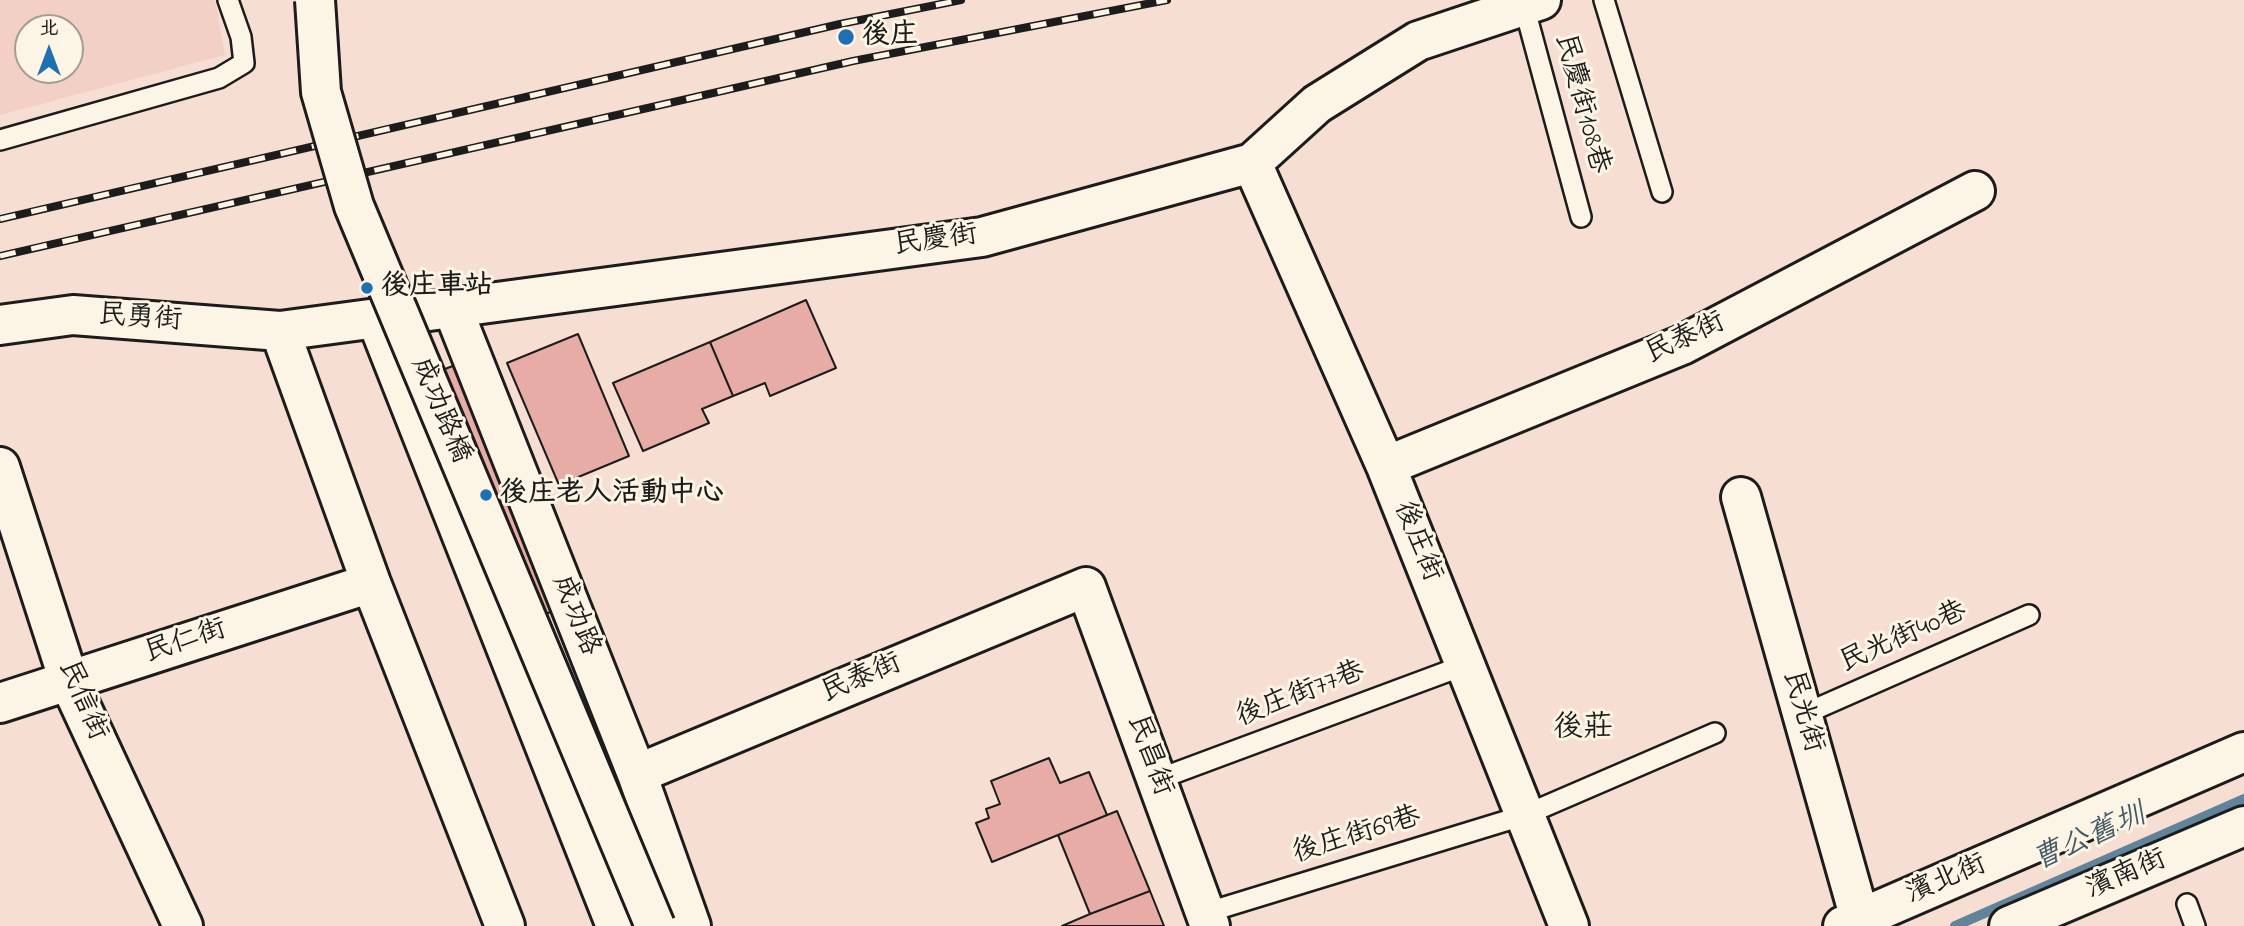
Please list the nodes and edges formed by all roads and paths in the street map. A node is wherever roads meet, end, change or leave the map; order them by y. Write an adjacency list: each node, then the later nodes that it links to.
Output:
1 (228, 0): 5 (lane)
2 (315, 0): 36 (street, 成功路橋, bridge)
3 (1604, 0): 8 (lane)
4 (1532, 3): 6 (street, 民慶街); 9 (lane, 民慶街108巷)
5 (0, 140)
6 (1252, 163): 10 (street, 民慶街); 14 (street, 後庄街)
7 (1975, 191): 14 (street, 民泰街)
8 (1662, 192)
9 (1581, 217)
10 (452, 307): 11 (street, 民慶街); 26 (street, 成功路)
11 (376, 318): 13 (street, 民慶街); 35 (street)
12 (0, 325): 13 (street, 民勇街)
13 (280, 331): 17 (street)
14 (1386, 466): 20 (street, 後庄街)
15 (0, 467): 21 (street, 民信街)
16 (1741, 497): 23 (street, 民光街)
17 (371, 583): 21 (street, 民仁街); 34 (street)
18 (1086, 587): 26 (street, 民泰街); 27 (street, 民昌街)
19 (2029, 615): 23 (lane, 民光街40巷)
20 (1465, 664): 27 (lane, 後庄街77巷); 28 (street, 後庄街)
21 (69, 681): 22 (street, 民仁街); 33 (street, 民信街)
22 (0, 703)
23 (1802, 715): 32 (street, 民光街)
24 (1715, 733): 28 (lane, 後庄街69巷)
25 (2244, 752): 32 (street, 濱北街)
26 (637, 774): 37 (street, 成功路)
27 (1156, 780): 31 (street, 民昌街)
28 (1525, 816): 31 (lane, 後庄街69巷); 38 (street, 後庄街)
29 (2244, 826): 39 (street, 濱南街)
30 (2188, 904): 40 (lane)
31 (1207, 919)
32 (1855, 923)
33 (183, 926)
34 (505, 926)
35 (617, 926)
36 (655, 926)
37 (691, 926)
38 (1569, 926)
39 (2010, 926)
40 (2195, 926)

